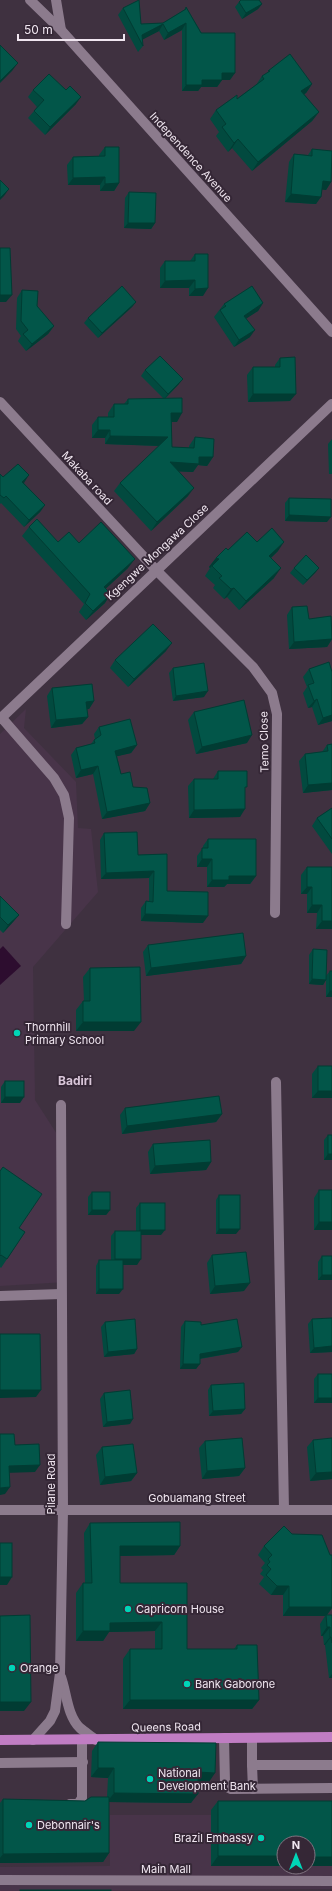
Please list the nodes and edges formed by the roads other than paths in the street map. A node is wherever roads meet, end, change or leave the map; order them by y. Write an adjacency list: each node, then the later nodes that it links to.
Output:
1 (30, 0): 3 (street, Independence Avenue)
2 (56, 0): 3 (street)
3 (61, 30): 4 (street, Independence Avenue)
4 (332, 332)
5 (0, 402): 7 (street, Makaba road)
6 (332, 404): 7 (street, Kgengwe Mongawa Close)
7 (156, 570): 8 (street, Kgengwe Mongawa Close); 9 (street, Temo Close)
8 (1, 718): 10 (street)
9 (275, 913)
10 (66, 924)
11 (276, 1082): 17 (street)
12 (61, 1105): 13 (street, Pilane Road)
13 (61, 1294): 14 (street); 16 (street, Pilane Road)
14 (0, 1296)
15 (0, 1510): 16 (street, Gobuamang Street)
16 (63, 1510): 17 (street, Gobuamang Street); 19 (street, Pilane Road)
17 (284, 1510): 18 (street, Gobuamang Street)
18 (332, 1510)
19 (60, 1673): 24 (street); 26 (street)
20 (332, 1737): 22 (main road, Queens Road)
21 (224, 1738): 22 (main road, Queens Road); 26 (main road, Queens Road); 32 (street)
22 (252, 1738): 29 (street)
23 (0, 1740): 24 (main road, Queens Road)
24 (33, 1740): 25 (main road, Queens Road)
25 (82, 1740): 26 (main road, Queens Road); 27 (street)
26 (96, 1740)
27 (83, 1762): 28 (street); 33 (street)
28 (0, 1763)
29 (252, 1765): 30 (street); 32 (street)
30 (332, 1765)
31 (332, 1788): 32 (street)
32 (253, 1789)
33 (63, 1804)
34 (0, 1880): 35 (street, Main Mall)
35 (332, 1881)

